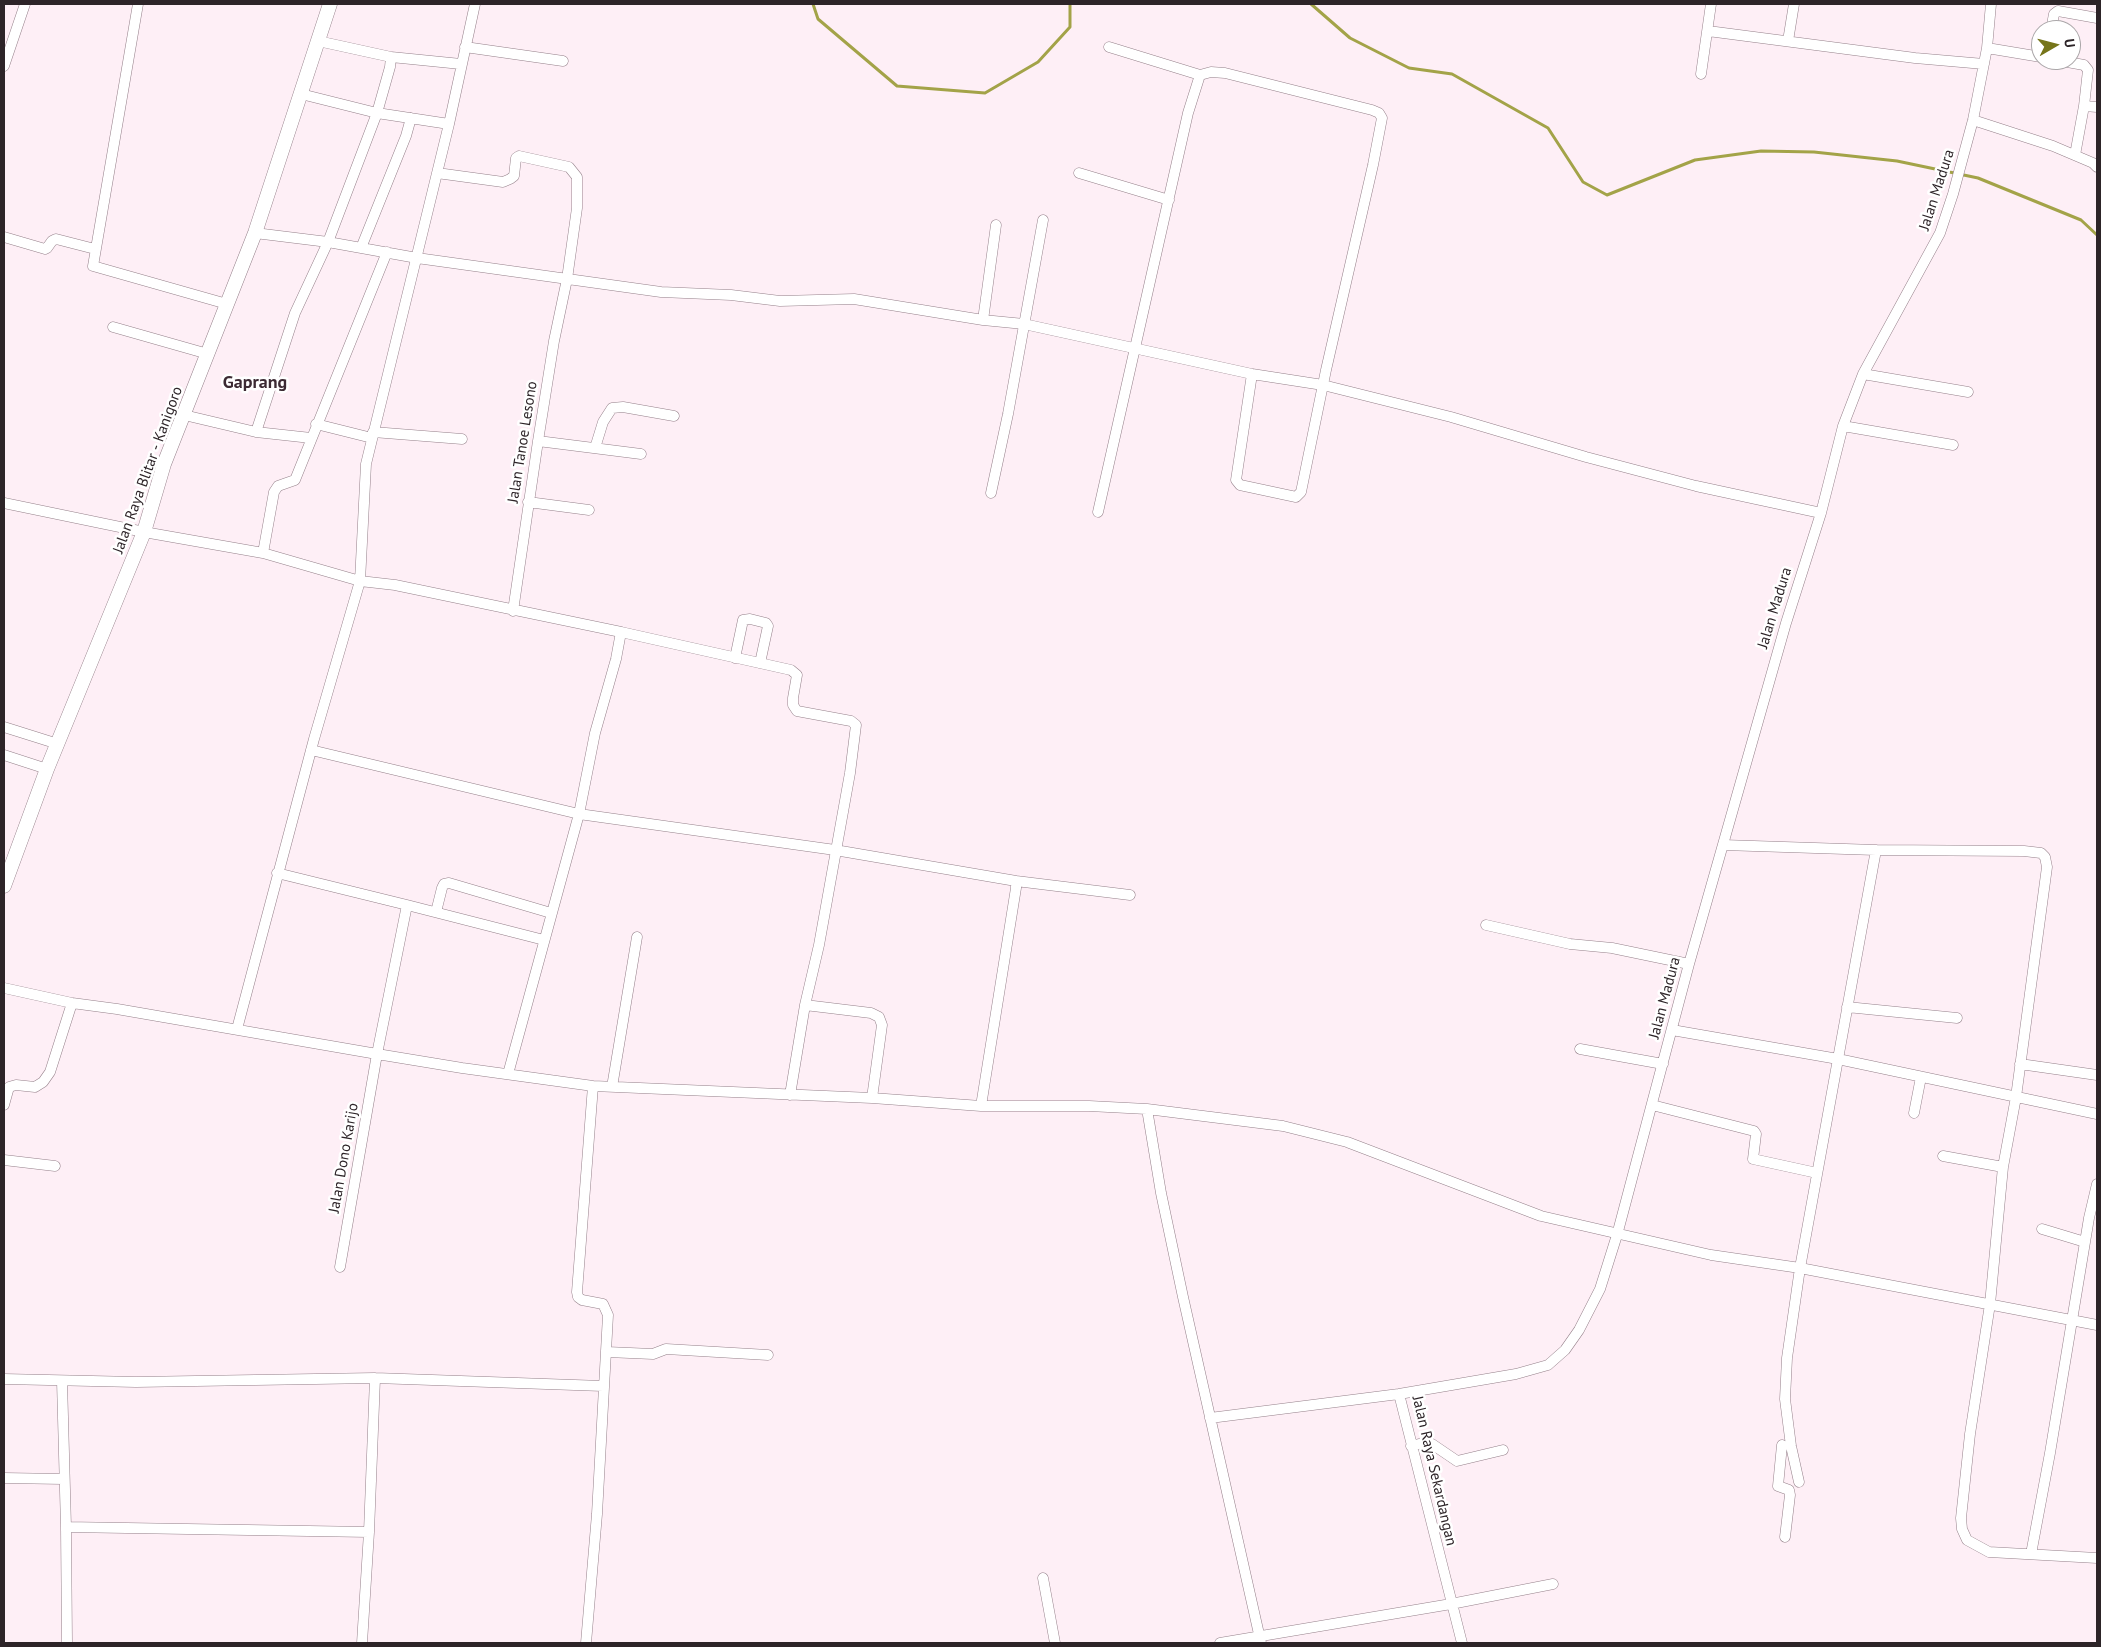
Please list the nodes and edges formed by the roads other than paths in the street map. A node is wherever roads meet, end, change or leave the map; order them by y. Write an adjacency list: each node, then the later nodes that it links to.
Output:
1 (25, 4): 21 (street)
2 (138, 4): 43 (street)
3 (330, 4): 11 (main road, Jalan Raya Blitar - Kanigoro)
4 (476, 4): 13 (street)
5 (1711, 4): 10 (street)
6 (1794, 4): 12 (street)
7 (1991, 4): 15 (street, Jalan Madura)
8 (2097, 18): 9 (street)
9 (2053, 20)
10 (1708, 31): 12 (street); 23 (street)
11 (318, 41): 17 (street); 25 (main road, Jalan Raya Blitar - Kanigoro)
12 (1788, 41): 20 (street)
13 (465, 47): 18 (street); 19 (street)
14 (1109, 47): 24 (street)
15 (1987, 48): 16 (street); 20 (street, Jalan Madura)
16 (2031, 56)
17 (391, 57): 19 (street); 28 (street)
18 (563, 61)
19 (461, 64): 31 (street)
20 (1984, 64): 30 (street, Jalan Madura)
21 (4, 66)
22 (2081, 66): 26 (street)
23 (1701, 74)
24 (1200, 75): 36 (street); 55 (street)
25 (301, 94): 28 (street); 39 (main road, Jalan Raya Blitar - Kanigoro)
26 (2084, 106): 27 (street); 32 (street)
27 (2097, 107)
28 (377, 113): 29 (street); 41 (street)
29 (411, 118): 31 (street); 42 (street)
30 (1973, 120): 32 (street); 54 (street, Jalan Madura)
31 (449, 124): 34 (street)
32 (2075, 155): 33 (street)
33 (2096, 165)
34 (436, 172): 45 (street); 46 (street, Jalan Tanoe Lesono)
35 (1078, 173): 36 (street)
36 (1169, 200): 51 (street)
37 (1042, 220): 49 (street)
38 (996, 225): 48 (street)
39 (255, 233): 41 (street); 47 (main road, Jalan Raya Blitar - Kanigoro)
40 (4, 237): 43 (street)
41 (328, 242): 42 (street); 61 (street)
42 (361, 248): 44 (street)
43 (95, 250): 47 (street)
44 (387, 252): 45 (street); 59 (street)
45 (416, 258): 46 (street); 62 (street)
46 (567, 279): 48 (street); 65 (street, Jalan Tanoe Lesono)
47 (227, 304): 52 (main road, Jalan Raya Blitar - Kanigoro)
48 (983, 320): 49 (street)
49 (1024, 324): 51 (street); 69 (street)
50 (112, 326): 52 (street)
51 (1134, 348): 53 (street); 73 (street)
52 (208, 354): 57 (main road, Jalan Raya Blitar - Kanigoro)
53 (1252, 374): 55 (street); 55 (street)
54 (1863, 374): 56 (street); 60 (street, Jalan Madura)
55 (1323, 385): 74 (street)
56 (1968, 392)
57 (184, 415): 61 (street); 75 (main road, Jalan Raya Blitar - Kanigoro)
58 (674, 416): 67 (street)
59 (316, 424): 62 (street); 63 (street)
60 (1843, 426): 66 (street); 74 (street, Jalan Madura)
61 (256, 432): 63 (street)
62 (372, 435): 64 (street); 77 (street)
63 (311, 438): 76 (street)
64 (462, 439)
65 (538, 441): 67 (street); 70 (street, Jalan Tanoe Lesono)
66 (1953, 445)
67 (595, 448): 68 (street)
68 (640, 454)
69 (991, 492)
70 (528, 502): 72 (street); 78 (street, Jalan Tanoe Lesono)
71 (4, 503): 75 (street)
72 (589, 510)
73 (1098, 512)
74 (1821, 513): 88 (street, Jalan Madura)
75 (144, 532): 76 (street); 83 (main road, Jalan Raya Blitar - Kanigoro)
76 (263, 553): 77 (street)
77 (360, 581): 78 (street); 84 (street)
78 (513, 611): 79 (street)
79 (621, 632): 80 (street); 87 (street)
80 (735, 658): 81 (street); 81 (street)
81 (760, 663): 89 (street)
82 (4, 727): 83 (street)
83 (58, 744): 86 (main road, Jalan Raya Blitar - Kanigoro)
84 (311, 750): 87 (street); 91 (street)
85 (4, 755): 86 (street)
86 (48, 768): 93 (main road, Jalan Raya Blitar - Kanigoro)
87 (578, 814): 89 (street); 97 (street)
88 (1723, 845): 90 (street); 101 (street, Jalan Madura)
89 (835, 850): 92 (street); 104 (street)
90 (1876, 850): 105 (street); 113 (street)
91 (277, 873): 95 (street); 107 (street)
92 (1016, 881): 94 (street); 124 (street)
93 (4, 886)
94 (1130, 895)
95 (407, 905): 96 (street); 110 (street, Jalan Dono Karijo)
96 (436, 912): 97 (street); 100 (street)
97 (551, 913): 100 (street)
98 (1486, 925): 101 (street)
99 (637, 936): 118 (street)
100 (544, 940): 114 (street)
101 (1689, 964): 108 (street, Jalan Madura)
102 (4, 988): 103 (street)
103 (72, 1003): 107 (street); 122 (street)
104 (805, 1005): 119 (street); 121 (street)
105 (1847, 1007): 106 (street); 111 (street)
106 (1957, 1018)
107 (238, 1029): 110 (street)
108 (1672, 1030): 111 (street); 112 (street, Jalan Madura)
109 (1580, 1049): 112 (street)
110 (377, 1054): 114 (street); 137 (street, Jalan Dono Karijo)
111 (1838, 1059): 116 (street); 132 (street)
112 (1663, 1064): 123 (street, Jalan Madura)
113 (2020, 1064): 115 (street); 120 (street)
114 (508, 1074): 117 (street)
115 (2097, 1075)
116 (1921, 1077): 120 (street); 126 (street)
117 (593, 1086): 118 (street); 142 (street)
118 (612, 1086): 119 (street)
119 (790, 1095): 121 (street)
120 (2016, 1097): 127 (street); 131 (street)
121 (872, 1098): 124 (street)
122 (4, 1105)
123 (1652, 1105): 132 (street); 135 (street, Jalan Madura)
124 (981, 1106): 125 (street)
125 (1147, 1109): 135 (street); 149 (street)
126 (1914, 1113)
127 (2097, 1114)
128 (1943, 1156): 131 (street)
129 (4, 1160): 130 (street)
130 (55, 1166)
131 (2003, 1167): 139 (street)
132 (1817, 1173): 138 (street)
133 (2097, 1184): 136 (street)
134 (2042, 1229): 136 (street)
135 (1617, 1235): 138 (street); 148 (street, Jalan Raya Sekardangan)
136 (2085, 1242): 140 (street)
137 (340, 1267)
138 (1800, 1268): 139 (street); 155 (street)
139 (1990, 1304): 140 (street); 159 (street)
140 (2073, 1320): 141 (street); 159 (street)
141 (2097, 1325)
142 (606, 1352): 143 (street); 147 (street)
143 (768, 1355)
144 (375, 1378): 146 (street); 147 (street); 157 (street)
145 (4, 1379): 146 (street)
146 (62, 1381): 154 (street)
147 (603, 1386): 167 (street)
148 (1398, 1394): 149 (street); 151 (street, Jalan Raya Sekardangan)
149 (1210, 1418): 164 (street)
150 (1782, 1445): 158 (street)
151 (1411, 1446): 152 (street); 163 (street, Jalan Raya Sekardangan)
152 (1503, 1450)
153 (4, 1478): 154 (street)
154 (63, 1479): 156 (street)
155 (1798, 1482)
156 (66, 1528): 157 (street); 165 (street)
157 (369, 1532): 166 (street)
158 (1785, 1536)
159 (2031, 1554): 160 (street)
160 (2097, 1558)
161 (1043, 1578): 168 (street)
162 (1553, 1584): 163 (street)
163 (1451, 1604): 164 (street); 170 (street, Jalan Raya Sekardangan)
164 (1260, 1640): 169 (street)
165 (67, 1643)
166 (362, 1643)
167 (586, 1643)
168 (1055, 1643)
169 (1220, 1643)
170 (1462, 1643)

